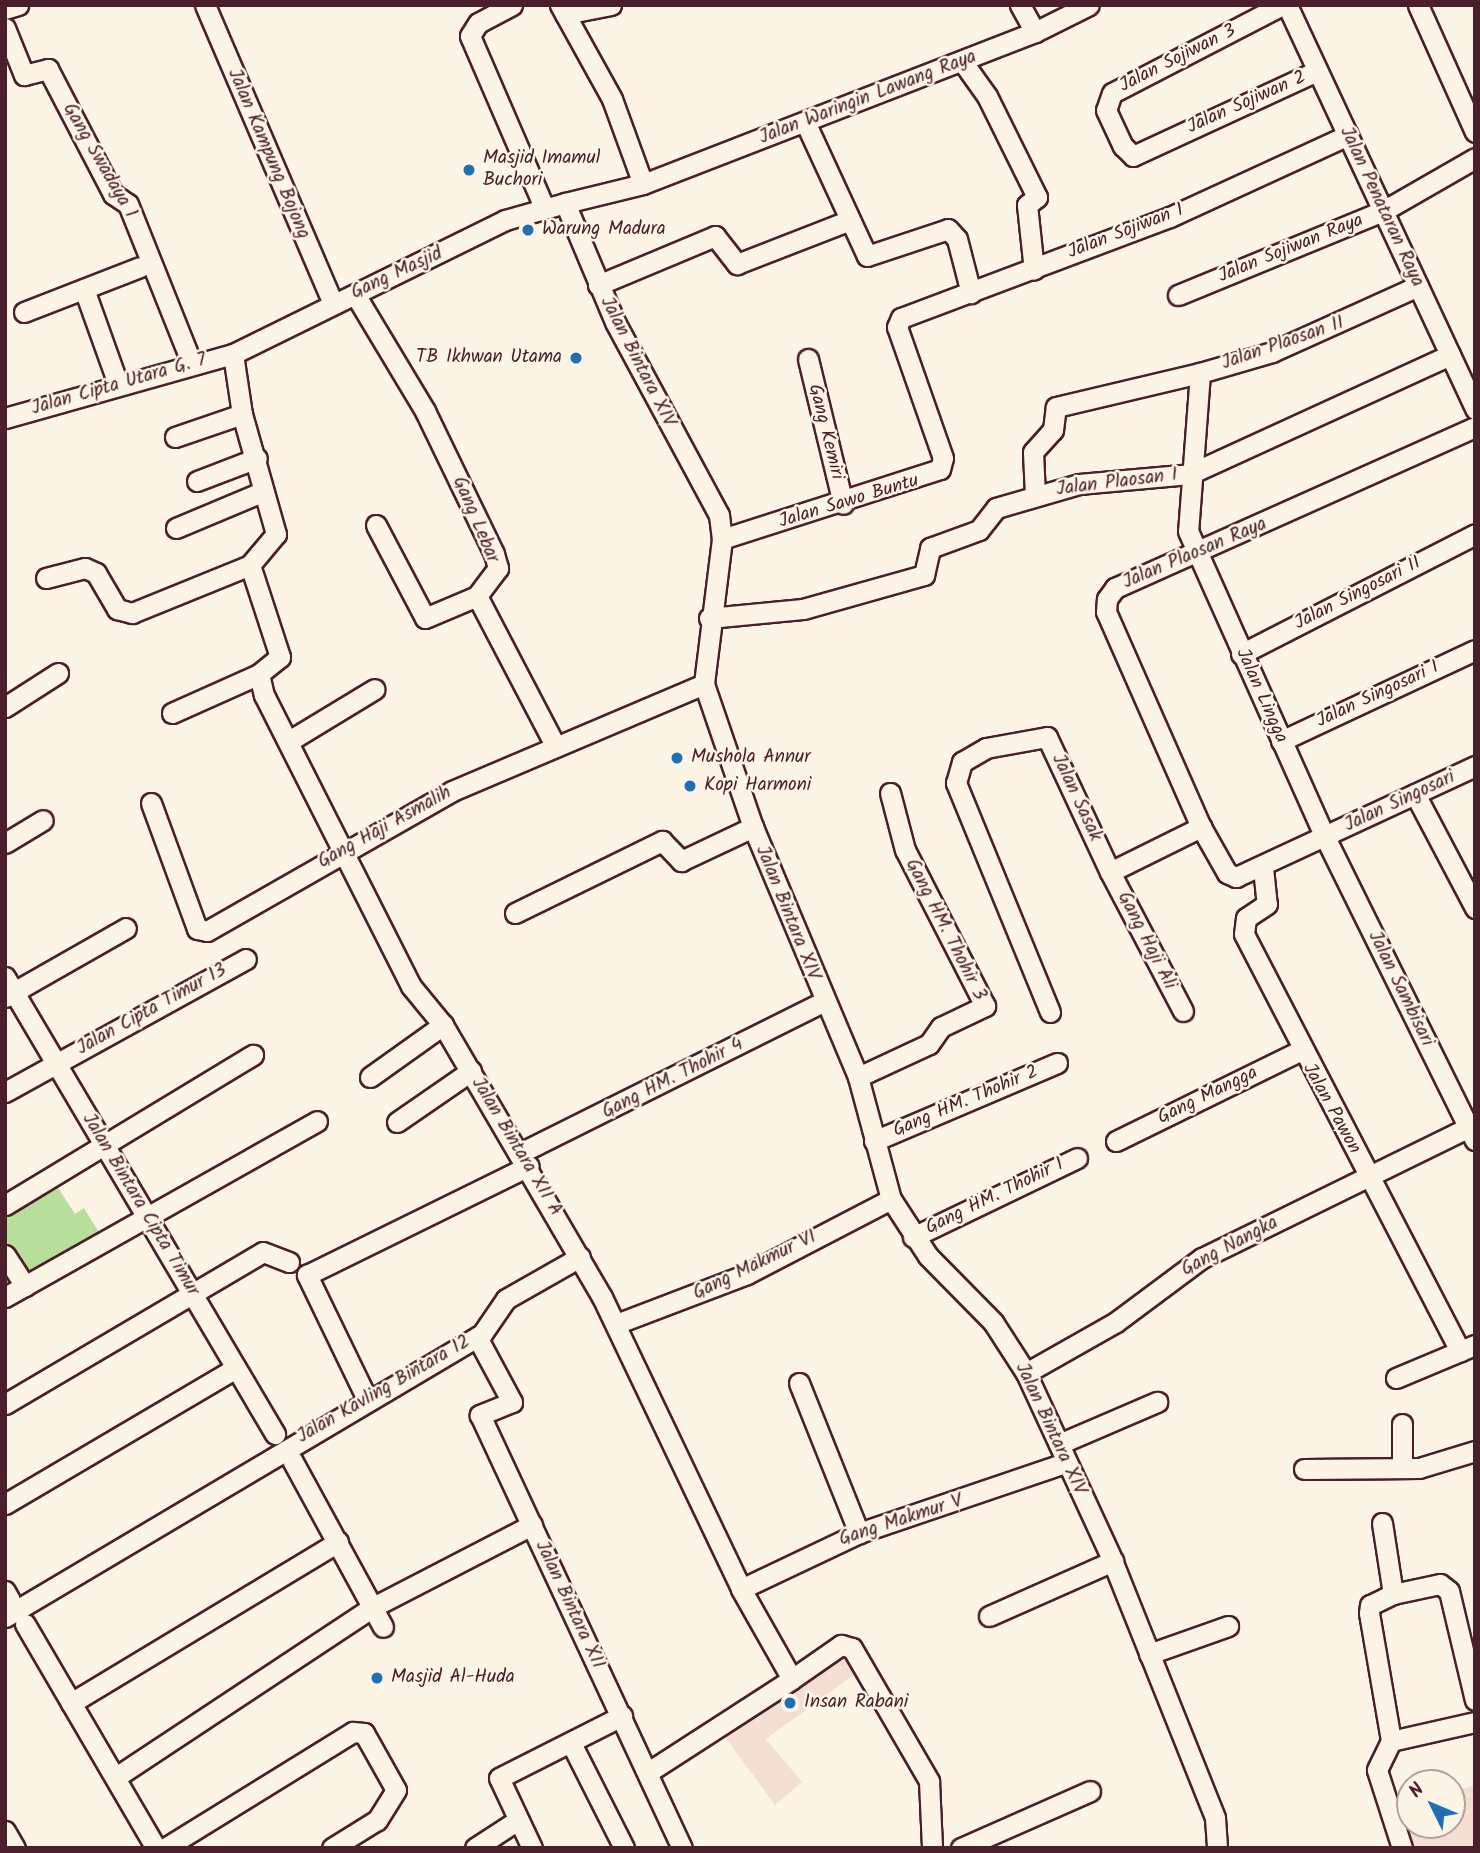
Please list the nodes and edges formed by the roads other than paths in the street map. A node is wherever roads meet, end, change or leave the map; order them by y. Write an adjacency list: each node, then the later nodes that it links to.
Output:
1 (18, 5): 9 (street)
2 (205, 5): 33 (street, Jalan Kampung Bojong)
3 (512, 5): 22 (street)
4 (611, 5): 10 (street)
5 (1020, 5): 12 (street)
6 (1089, 5): 12 (street, Jalan Waringin Lawang Raya)
7 (1284, 5): 14 (street, Jalan Penataran Raya); 15 (street, Jalan Sojiwan 3)
8 (1418, 5): 17 (street)
9 (5, 9)
10 (562, 10): 20 (street)
11 (5, 27): 39 (street, Gang Swadaya 1)
12 (1035, 33): 13 (street, Jalan Waringin Lawang Raya)
13 (962, 61): 16 (street, Jalan Waringin Lawang Raya); 26 (street)
14 (1317, 71): 15 (street, Jalan Sojiwan 2); 18 (street, Jalan Penataran Raya)
15 (1112, 93)
16 (806, 124): 20 (street, Jalan Waringin Lawang Raya); 24 (street)
17 (1475, 132)
18 (1348, 135): 23 (street, Jalan Penataran Raya); 26 (street, Jalan Sojiwan 1)
19 (1475, 158): 23 (street, Jalan Sojiwan Raya)
20 (643, 184): 21 (street)
21 (565, 203): 22 (street, Gang Masjid); 27 (street, Jalan Bintara XIV)
22 (544, 207): 32 (street, Gang Masjid)
23 (1383, 211): 28 (street, Jalan Penataran Raya); 31 (street, Jalan Sojiwan Raya)
24 (848, 221): 27 (street); 30 (street)
25 (140, 267): 29 (street)
26 (1034, 270): 30 (street, Jalan Sojiwan 1)
27 (598, 285): 56 (street, Jalan Bintara XIV)
28 (1418, 286): 37 (street, Jalan Penataran Raya); 40 (street, Jalan Plaosan II)
29 (84, 289): 34 (street); 41 (street)
30 (971, 293): 35 (street, Jalan Sojiwan 1)
31 (1178, 295)
32 (356, 296): 33 (street, Gang Masjid); 60 (street, Gang Lebar)
33 (332, 302): 36 (street, Gang Masjid)
34 (24, 312)
35 (901, 318): 52 (street, Jalan Sawo Buntu)
36 (233, 354): 39 (street, Jalan Cipta Utara G. 7); 43 (street)
37 (1450, 355): 42 (street, Jalan Penataran Raya); 48 (street, Jalan Plaosan I)
38 (808, 359): 52 (street, Gang Kemiri)
39 (192, 364): 41 (street, Jalan Cipta Utara G. 7)
40 (1200, 373): 48 (street, Jalan Plaosan II); 51 (street)
41 (118, 384): 44 (street, Jalan Cipta Utara G. 7)
42 (1475, 409)
43 (242, 414): 46 (street); 47 (street)
44 (5, 418)
45 (1475, 428): 57 (street, Jalan Plaosan Raya)
46 (175, 437)
47 (257, 458): 49 (street); 50 (street)
48 (1190, 474): 51 (street, Jalan Plaosan I); 57 (street, Jalan Plaosan II)
49 (197, 481)
50 (264, 491): 54 (street); 58 (street)
51 (1035, 495): 61 (street, Jalan Plaosan I)
52 (843, 505): 56 (street, Jalan Sawo Buntu)
53 (376, 525): 60 (street)
54 (176, 528)
55 (1475, 534): 63 (street, Jalan Singosari II)
56 (722, 540): 61 (street, Jalan Bintara XIV)
57 (1199, 555): 63 (street, Jalan Lingga); 79 (street, Jalan Plaosan Raya)
58 (250, 565): 59 (street); 65 (street)
59 (46, 578)
60 (477, 596): 72 (street)
61 (709, 618): 66 (street, Jalan Bintara XIV)
62 (1475, 650): 71 (street, Jalan Singosari I)
63 (1241, 654): 71 (street, Jalan Lingga)
64 (58, 673): 68 (street)
65 (259, 674): 69 (street); 70 (street, Jalan Bintara XII A)
66 (704, 684): 72 (street, Gang Haji Asmalih); 78 (street, Jalan Bintara XIV)
67 (374, 690): 70 (street)
68 (5, 707)
69 (172, 713)
70 (289, 741): 82 (street, Jalan Bintara XII A)
71 (1281, 741): 80 (street, Jalan Lingga)
72 (554, 743): 82 (street, Gang Haji Asmalih)
73 (1475, 766): 75 (street, Jalan Singosari)
74 (890, 793): 100 (street, Gang HM. Thohir 3)
75 (1415, 794): 80 (street, Jalan Singosari); 85 (street)
76 (151, 803): 82 (street, Gang Haji Asmalih)
77 (43, 820): 81 (street)
78 (753, 827): 86 (street); 90 (street, Jalan Bintara XIV)
79 (1201, 827): 83 (street); 84 (street)
80 (1325, 837): 83 (street); 104 (street, Jalan Sambisari)
81 (5, 843)
82 (342, 848): 93 (street, Jalan Bintara XII A)
83 (1263, 868): 94 (street, Jalan Pawon)
84 (1110, 872): 91 (street, Gang Haji Ali); 92 (street, Jalan Sasak)
85 (1475, 908)
86 (515, 913)
87 (126, 928): 89 (street)
88 (246, 959): 96 (street, Jalan Cipta Timur 13)
89 (8, 989): 96 (street, Jalan Bintara Cipta Timur)
90 (823, 1002): 100 (street, Jalan Bintara XIV); 109 (street, Gang HM. Thohir 4)
91 (1183, 1011)
92 (1050, 1012)
93 (443, 1024): 98 (street, Jalan Bintara XII A); 99 (street)
94 (1300, 1051): 106 (street, Gang Mangga); 110 (street, Jalan Pawon)
95 (253, 1055): 107 (street)
96 (57, 1062): 101 (street, Jalan Cipta Timur 13); 107 (street, Jalan Bintara Cipta Timur)
97 (1057, 1063): 105 (street, Gang HM. Thohir 2)
98 (471, 1071): 103 (street); 109 (street, Jalan Bintara XII A)
99 (370, 1077)
100 (858, 1077): 105 (street, Jalan Bintara XIV)
101 (5, 1092)
102 (317, 1121): 113 (street)
103 (397, 1122)
104 (1472, 1130): 110 (street, Gang Nangka)
105 (874, 1141): 111 (street, Jalan Bintara XIV)
106 (1116, 1141)
107 (102, 1147): 112 (street); 113 (street, Jalan Bintara Cipta Timur)
108 (1077, 1158): 114 (street, Gang HM. Thohir 1)
109 (525, 1159): 116 (street, Jalan Bintara XII A); 128 (street, Gang HM. Thohir 4)
110 (1369, 1178): 123 (street, Jalan Pawon); 125 (street, Gang Nangka)
111 (891, 1199): 114 (street, Jalan Bintara XIV); 121 (street, Gang Makmur VI)
112 (5, 1205)
113 (147, 1216): 118 (street); 119 (street, Jalan Bintara Cipta Timur)
114 (913, 1237): 125 (street, Jalan Bintara XIV)
115 (5, 1255): 118 (street)
116 (580, 1257): 121 (street, Jalan Bintara XII A); 122 (street, Jalan Kavling Bintara 12)
117 (289, 1262): 119 (street)
118 (25, 1286): 120 (street)
119 (192, 1291): 124 (street, Jalan Bintara Cipta Timur); 130 (street)
120 (5, 1297)
121 (616, 1324): 144 (street, Jalan Bintara XII A)
122 (477, 1337): 128 (street, Jalan Kavling Bintara 12); 140 (street)
123 (1467, 1348): 126 (street)
124 (236, 1368): 133 (street, Jalan Bintara Cipta Timur); 138 (street)
125 (1026, 1373): 132 (street, Jalan Bintara XIV)
126 (1396, 1378)
127 (799, 1383): 141 (street)
128 (366, 1397): 133 (street, Jalan Kavling Bintara 12)
129 (1157, 1402): 132 (street)
130 (5, 1404)
131 (1402, 1424): 136 (street)
132 (1059, 1444): 135 (street, Jalan Bintara XIV)
133 (284, 1447): 142 (street, Jalan Bintara Cipta Timur); 146 (street, Jalan Kavling Bintara 12)
134 (1475, 1451): 136 (street)
135 (1065, 1463): 141 (street, Gang Makmur V); 143 (street, Jalan Bintara XIV)
136 (1402, 1468): 137 (street)
137 (1304, 1469)
138 (5, 1504)
139 (1382, 1523): 145 (street)
140 (532, 1525): 147 (street, Jalan Bintara XII); 156 (street, Jalan Bintara XII)
141 (859, 1533): 144 (street, Gang Makmur V)
142 (338, 1542): 147 (street, Jalan Bintara Cipta Timur); 155 (street)
143 (1113, 1561): 148 (street); 152 (street, Jalan Bintara XIV)
144 (741, 1589): 153 (street, Jalan Bintara XII A)
145 (1393, 1594): 154 (street); 158 (street)
146 (7, 1602)
147 (373, 1607): 151 (street, Jalan Bintara Cipta Timur); 161 (street, Jalan Bintara XII)
148 (989, 1616)
149 (25, 1624): 155 (street)
150 (1228, 1626): 152 (street)
151 (383, 1627)
152 (1149, 1654): 175 (street, Jalan Bintara XIV)
153 (792, 1679): 160 (street); 173 (street)
154 (1475, 1700)
155 (71, 1703): 161 (street)
156 (622, 1716): 159 (street); 160 (street, Jalan Bintara XII)
157 (1475, 1721): 158 (street)
158 (1391, 1741): 176 (street)
159 (570, 1743): 163 (street); 171 (street)
160 (650, 1771): 172 (street, Jalan Bintara XII)
161 (116, 1777): 166 (street)
162 (1090, 1791): 174 (street)
163 (518, 1819): 169 (street); 170 (street)
164 (5, 1831): 165 (street)
165 (15, 1848)
166 (156, 1848)
167 (165, 1848): 168 (street)
168 (332, 1848)
169 (475, 1848)
170 (532, 1848)
171 (624, 1848)
172 (682, 1848)
173 (932, 1848)
174 (961, 1848)
175 (1217, 1848)
176 (1402, 1848)

